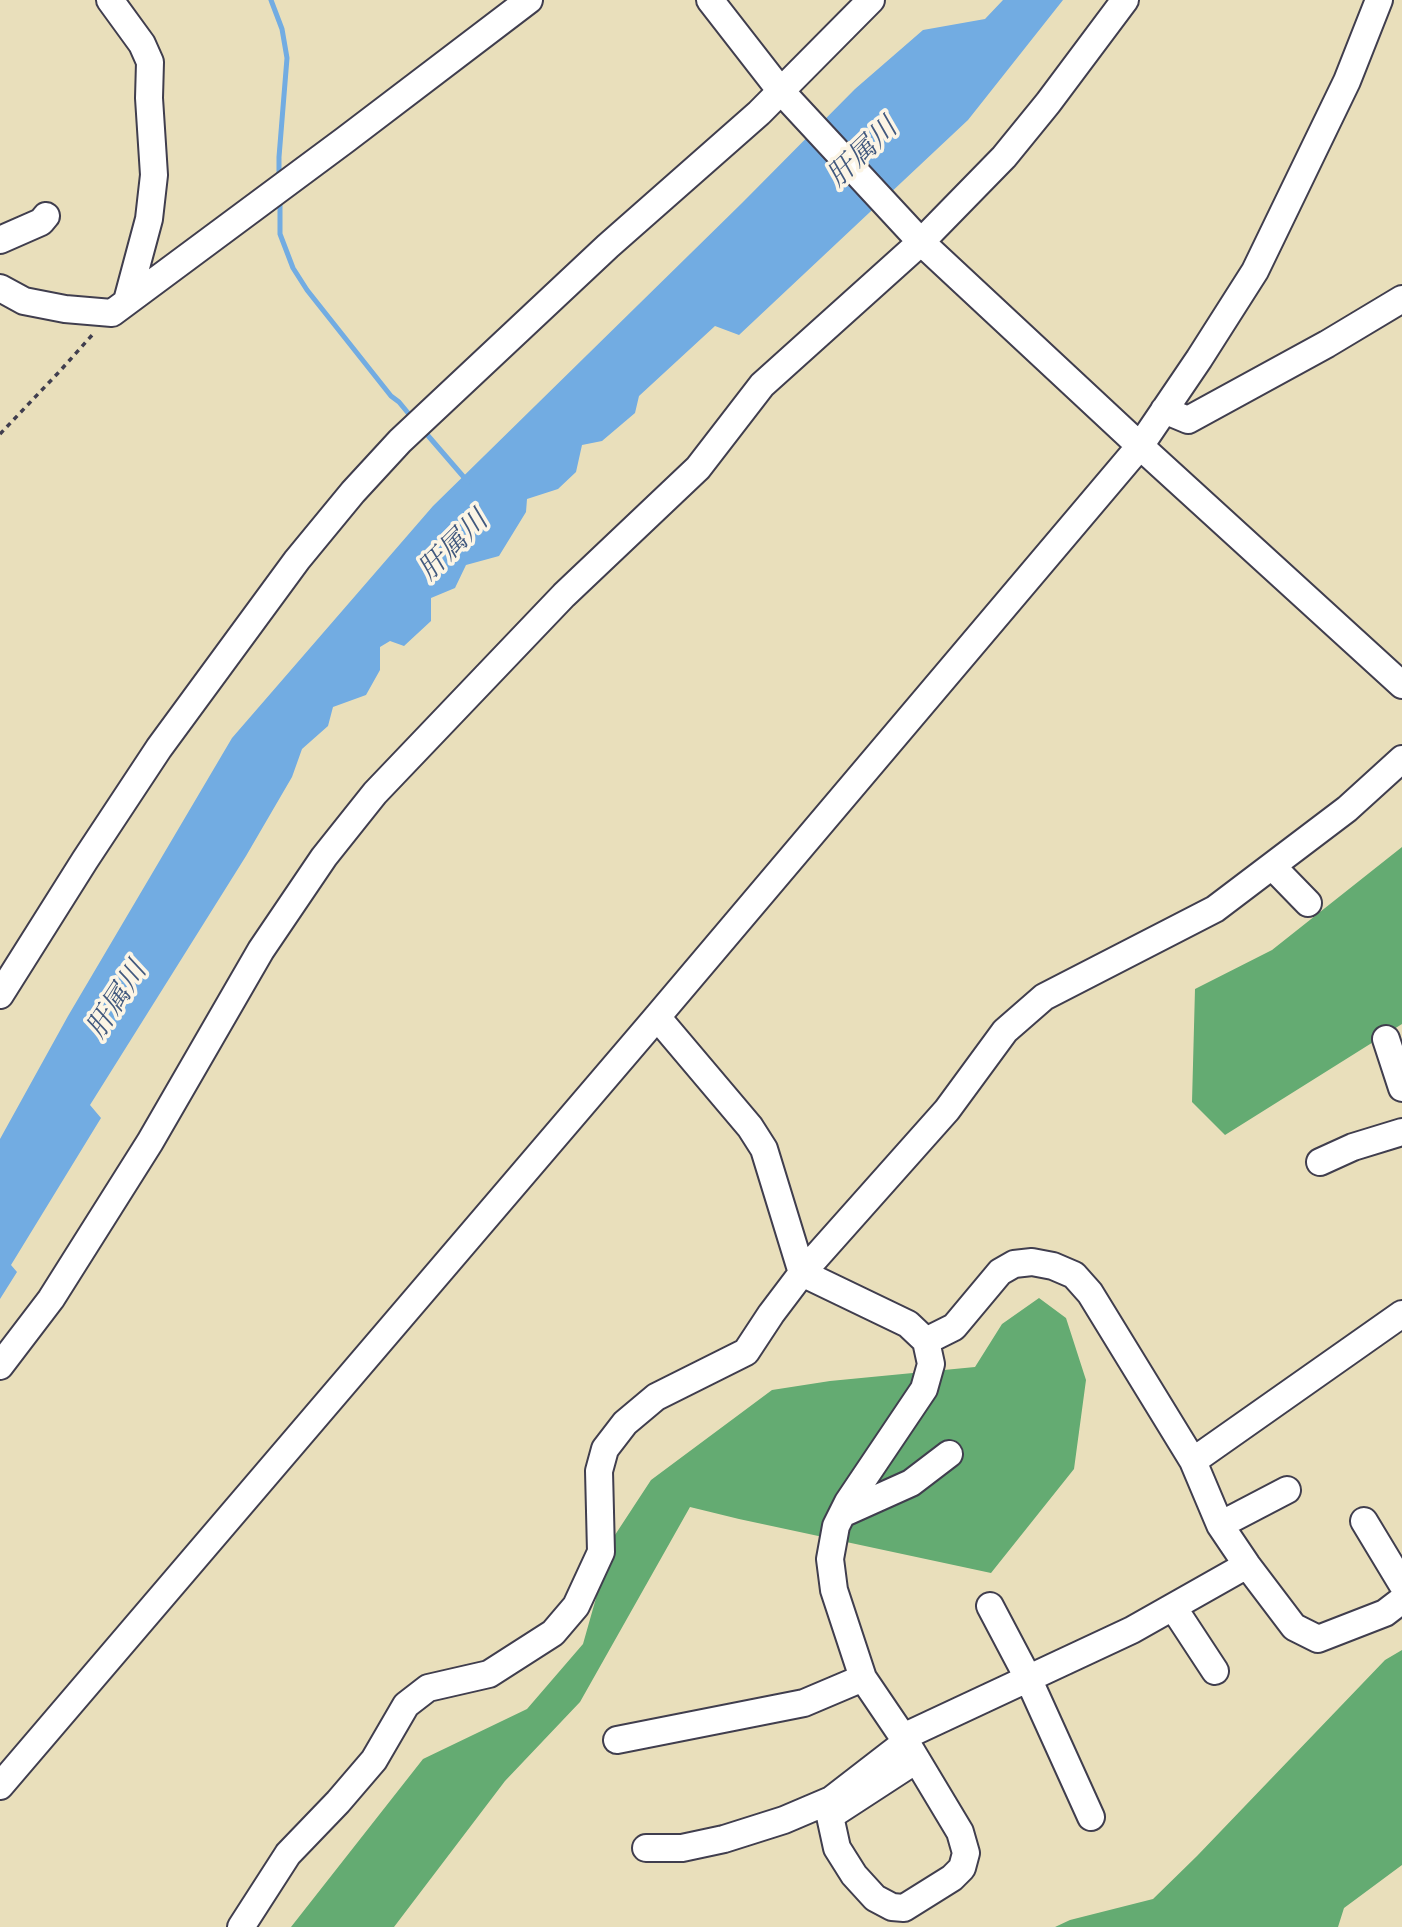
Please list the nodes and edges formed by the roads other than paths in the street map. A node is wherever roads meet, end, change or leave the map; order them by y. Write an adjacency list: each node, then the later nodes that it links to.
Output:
1 (110, 0): 13 (street)
2 (529, 0): 13 (street)
3 (710, 0): 7 (street)
4 (871, 0): 7 (street)
5 (1125, 0): 10 (street)
6 (1378, 0): 14 (street)
7 (782, 93): 10 (street); 20 (street)
8 (46, 216): 9 (street)
9 (0, 240)
10 (921, 242): 15 (street); 29 (street)
11 (0, 288): 13 (street)
12 (1402, 299): 14 (street)
13 (119, 307)
14 (1164, 410): 15 (street)
15 (1140, 446): 16 (street); 21 (street)
16 (1402, 685)
17 (1402, 759): 18 (street)
18 (1272, 866): 19 (street); 26 (street)
19 (1308, 903)
20 (0, 995)
21 (657, 1017): 26 (street); 46 (street)
22 (1386, 1039): 23 (street)
23 (1402, 1088)
24 (1402, 1132): 25 (street)
25 (1320, 1162)
26 (802, 1273): 28 (street); 51 (street)
27 (1402, 1314): 31 (street)
28 (926, 1342): 31 (street); 33 (street)
29 (0, 1366)
30 (949, 1454): 33 (street)
31 (1193, 1461): 35 (street)
32 (1287, 1490): 35 (street)
33 (842, 1514): 42 (street)
34 (1364, 1521): 37 (street)
35 (1220, 1525): 36 (street)
36 (1247, 1565): 38 (street); 40 (street)
37 (1402, 1584)
38 (1402, 1600)
39 (990, 1606): 43 (street)
40 (1172, 1607): 41 (street); 43 (street)
41 (1215, 1671)
42 (863, 1678): 44 (street); 45 (street)
43 (1028, 1678): 45 (street); 48 (street)
44 (617, 1740)
45 (908, 1746): 47 (street); 47 (street); 50 (street)
46 (0, 1786)
47 (830, 1816): 49 (street)
48 (1091, 1817)
49 (761, 1843)
50 (646, 1848)
51 (241, 1927)

